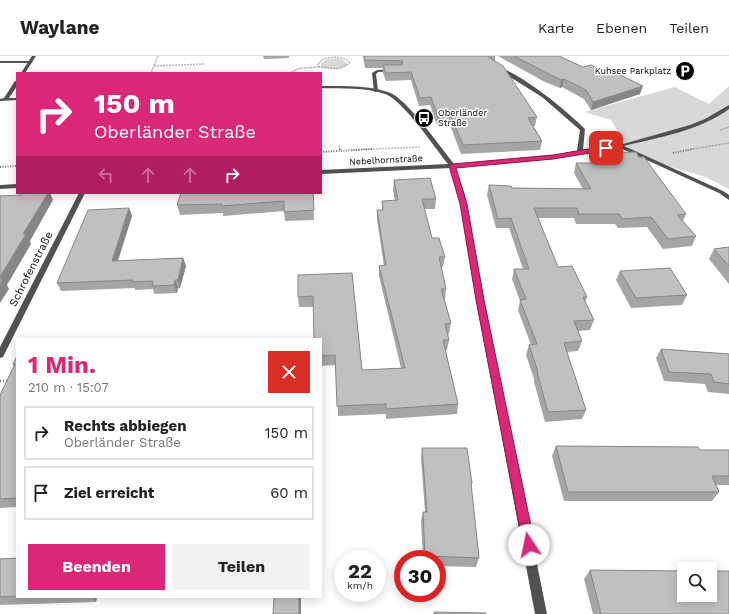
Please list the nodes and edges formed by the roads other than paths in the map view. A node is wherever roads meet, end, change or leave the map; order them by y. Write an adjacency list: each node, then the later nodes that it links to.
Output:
1 (34, 56): 3 (street)
2 (2, 61): 3 (street); 5 (street)
3 (30, 62): 7 (street)
4 (492, 64): 15 (street)
5 (0, 68)
6 (400, 70): 10 (street)
7 (24, 72)
8 (16, 83): 12 (street)
9 (322, 87): 10 (street)
10 (376, 91): 16 (street)
11 (16, 99): 12 (street)
12 (3, 100)
13 (729, 107): 14 (street)
14 (619, 146): 15 (street); 21 (street)
15 (580, 152): 16 (street)
16 (452, 166): 17 (street, Nebelhornstraße); 23 (street)
17 (322, 172)
18 (16, 186): 19 (street)
19 (0, 187)
20 (81, 194): 22 (street, Schrofenstraße)
21 (729, 198)
22 (0, 355)
23 (542, 614)

